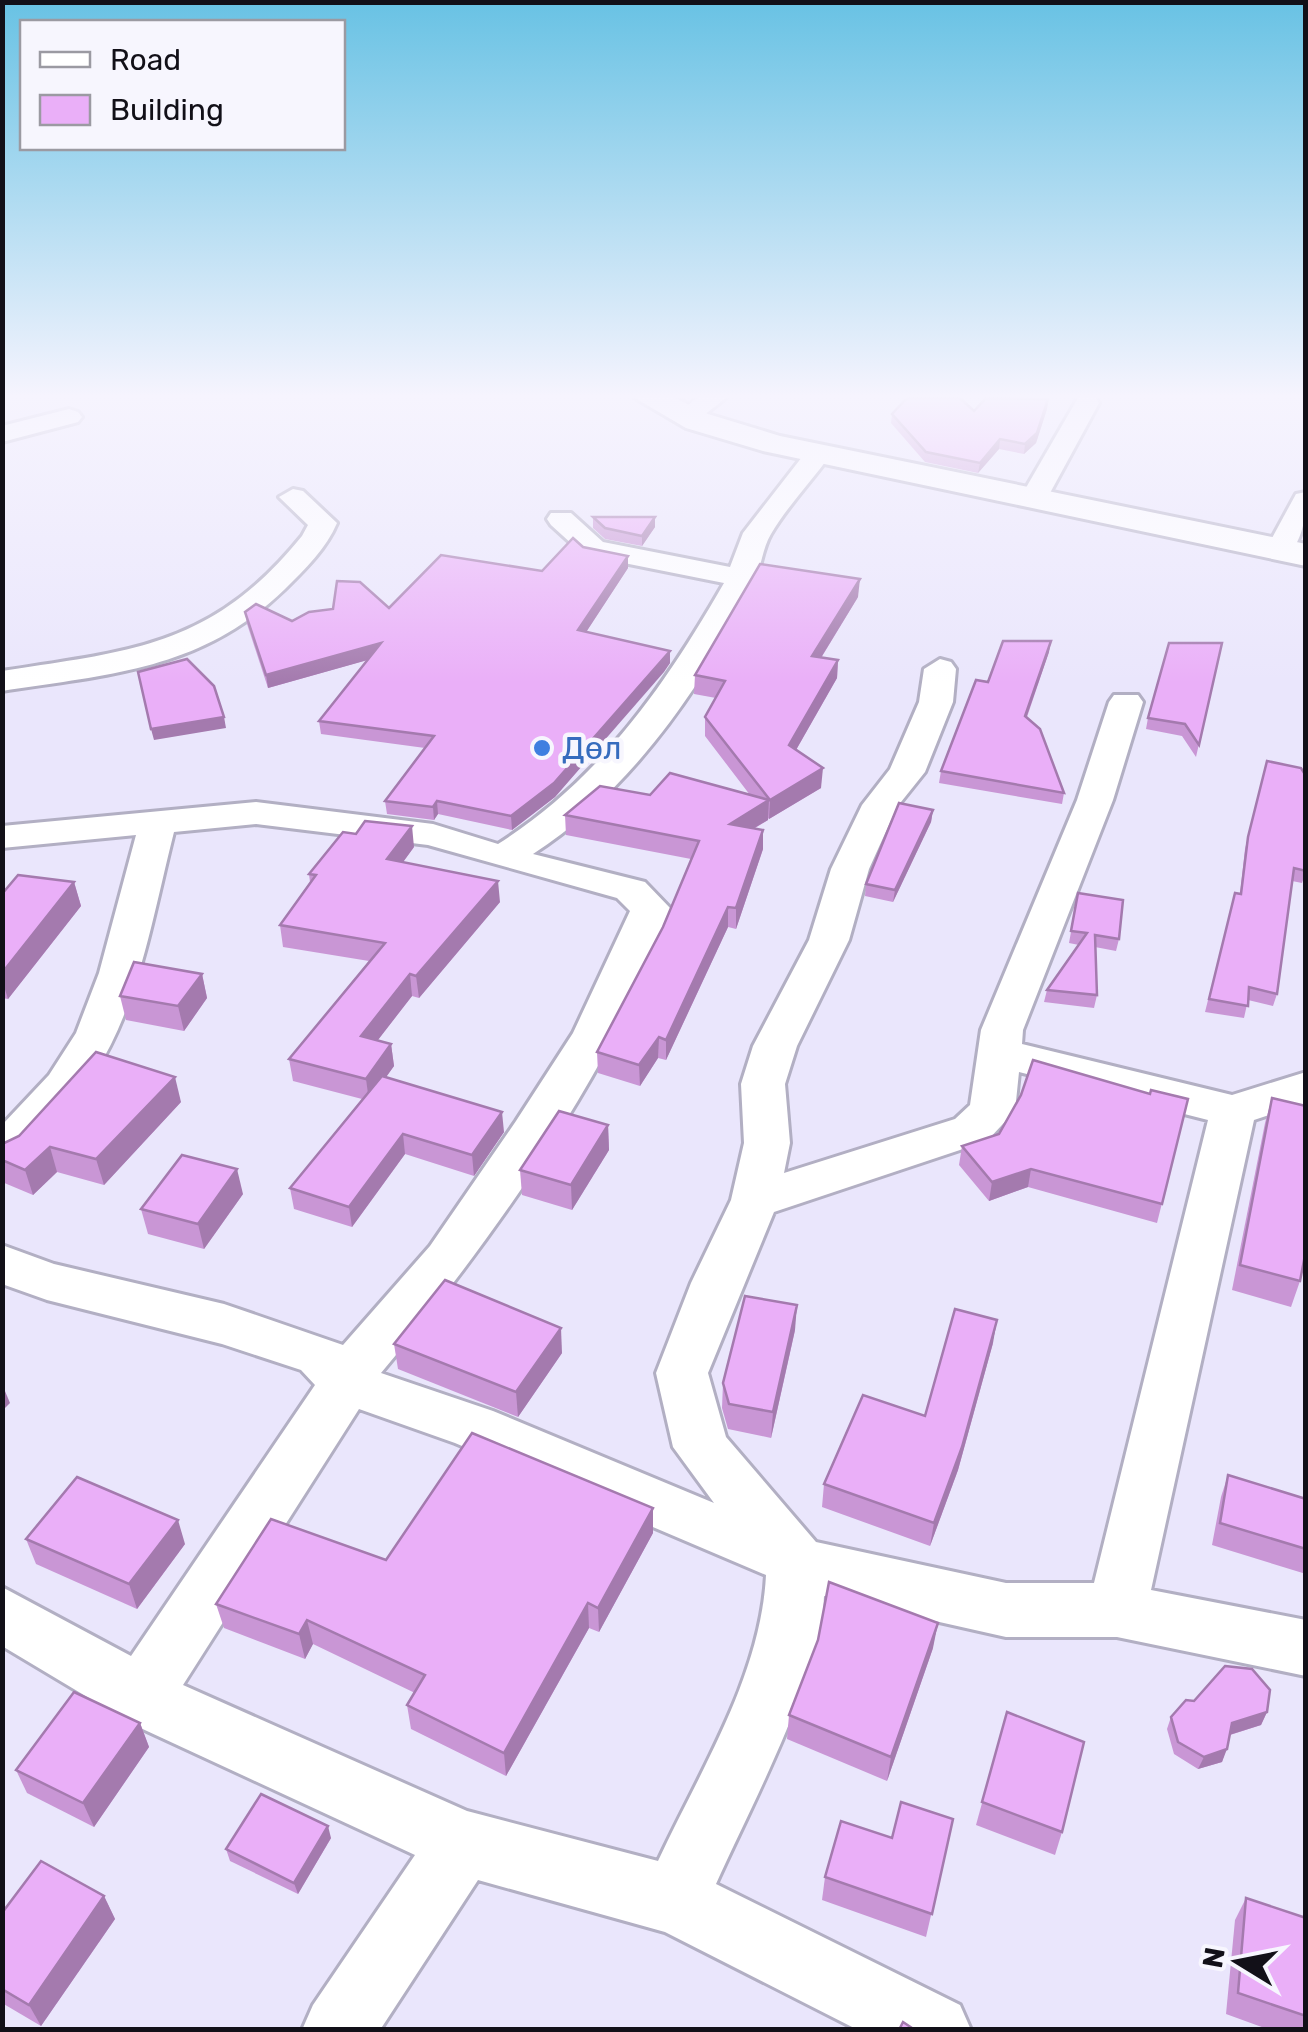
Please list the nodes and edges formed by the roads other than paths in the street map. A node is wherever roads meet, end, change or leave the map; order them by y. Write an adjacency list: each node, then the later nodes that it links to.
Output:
1 (788, 493): 9 (street)
2 (1009, 493): 5 (street)
3 (1037, 493): 5 (street)
4 (293, 497): 11 (street)
5 (1034, 498): 8 (street)
6 (1306, 500): 8 (street)
7 (561, 519): 9 (street)
8 (1293, 552)
9 (742, 578): 15 (street)
10 (940, 669): 20 (street)
11 (2, 680)
12 (1126, 702): 16 (street)
13 (159, 819): 14 (street); 15 (street); 19 (street)
14 (2, 837)
15 (502, 858): 22 (street)
16 (999, 1054): 18 (street); 20 (street)
17 (1306, 1087): 18 (street)
18 (1233, 1112): 24 (street)
19 (2, 1154)
20 (756, 1200): 23 (street)
21 (2, 1264): 22 (street)
22 (343, 1380): 23 (street); 27 (street)
23 (796, 1561): 24 (street); 29 (street)
24 (1117, 1610): 26 (street)
25 (2, 1614): 27 (street)
26 (1306, 1648)
27 (142, 1693): 28 (street)
28 (463, 1842): 29 (street); 30 (street)
29 (675, 1900): 31 (street)
30 (338, 2030)
31 (935, 2030)

